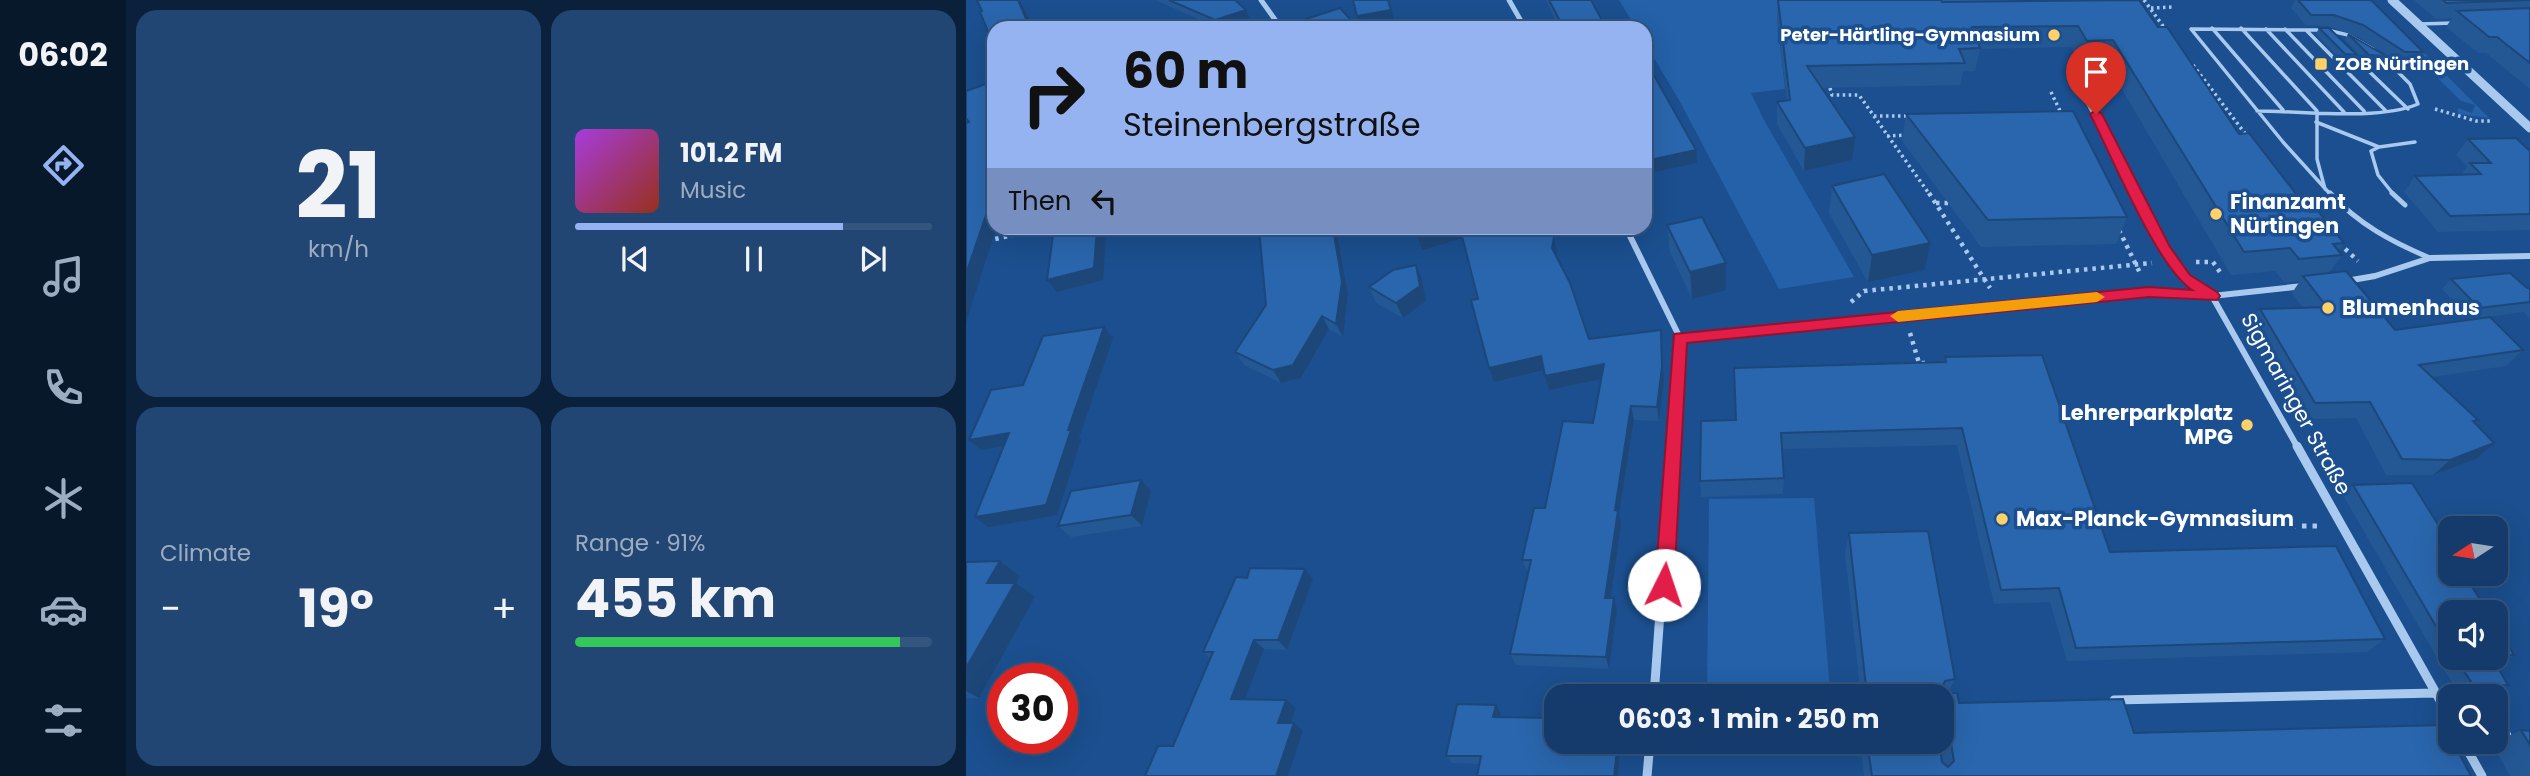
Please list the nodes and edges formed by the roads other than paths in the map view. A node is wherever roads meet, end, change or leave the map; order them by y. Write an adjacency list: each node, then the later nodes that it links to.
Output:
1 (1261, 0): 4 (street)
2 (1509, 0): 5 (street)
3 (2392, 0): 7 (street)
4 (1276, 21)
5 (1521, 21)
6 (2465, 22): 7 (lane)
7 (2419, 24): 25 (street)
8 (2212, 28): 9 (lane); 18 (lane); 19 (lane)
9 (2241, 28): 10 (lane); 20 (lane)
10 (2266, 29): 11 (lane); 23 (lane)
11 (2285, 29): 12 (lane); 21 (lane)
12 (2306, 30): 13 (lane); 22 (lane)
13 (2327, 30): 14 (lane); 17 (lane)
14 (2337, 40)
15 (2347, 49): 17 (lane)
16 (2072, 71): 35 (street, Sigmaringer Straße)
17 (2408, 109): 22 (lane)
18 (2283, 110): 19 (lane); 20 (lane)
19 (2257, 111): 28 (lane)
20 (2317, 111): 23 (lane); 24 (lane)
21 (2364, 111): 22 (lane); 23 (lane)
22 (2385, 111)
23 (2344, 112)
24 (2316, 122): 27 (lane); 28 (lane)
25 (2530, 128)
26 (2415, 142): 27 (lane)
27 (2379, 147): 29 (lane)
28 (2326, 191): 32 (lane)
29 (2405, 205)
30 (1629, 235): 36 (street)
31 (2530, 256): 32 (street)
32 (2430, 258): 33 (street)
33 (2343, 281)
34 (2316, 284): 35 (street)
35 (2212, 296): 36 (street); 38 (street, Sigmaringer Straße)
36 (1680, 338): 37 (street)
37 (1655, 684)
38 (2436, 693): 39 (street, Sigmaringer Straße); 40 (street)
39 (2438, 697)
40 (2105, 700)
41 (1649, 754): 43 (street)
42 (2470, 754): 44 (street)
43 (1647, 776)
44 (2482, 776)

